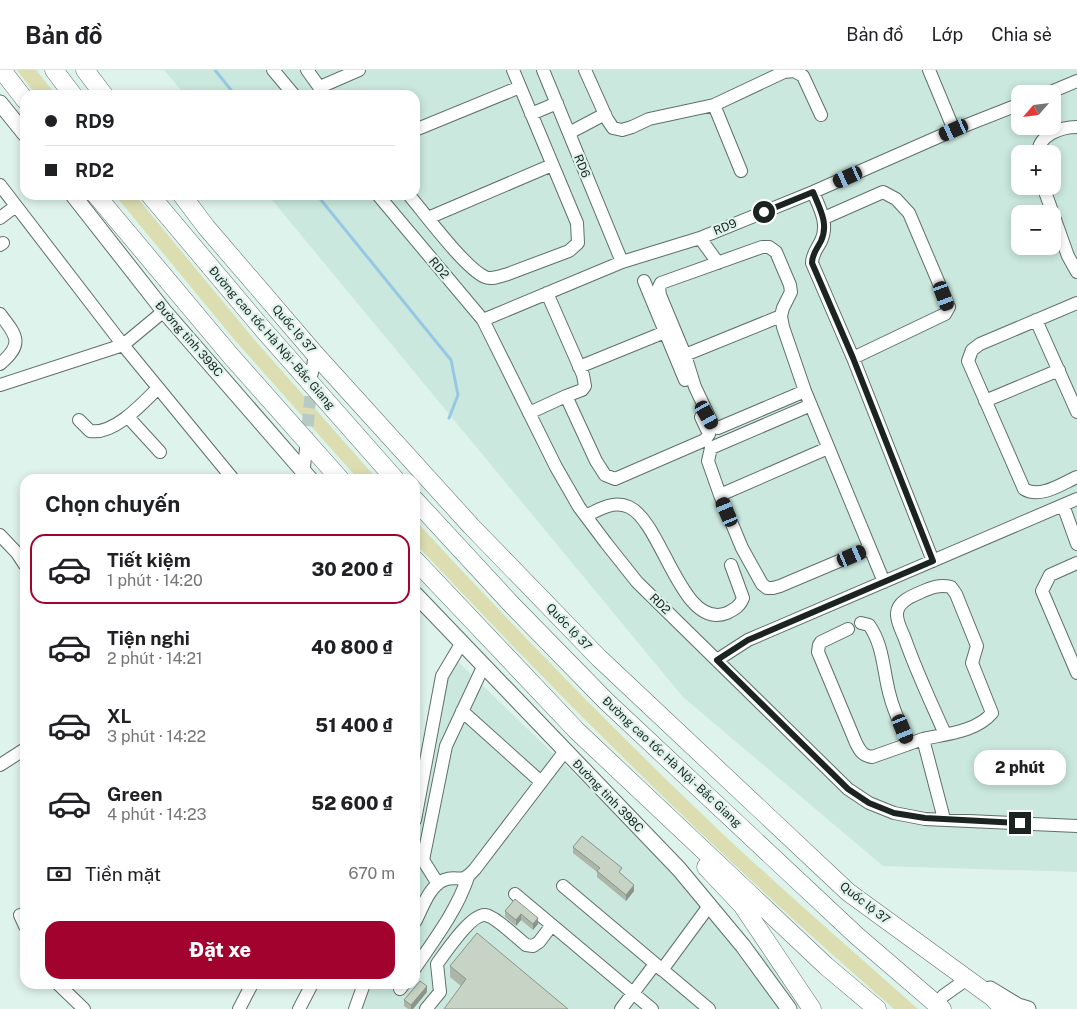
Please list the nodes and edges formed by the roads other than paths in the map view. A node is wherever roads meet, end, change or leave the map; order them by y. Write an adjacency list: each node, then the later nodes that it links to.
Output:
1 (2, 70): 19 (highway)
2 (54, 70): 14 (highway)
3 (85, 70): 15 (highway)
4 (273, 70): 16 (street)
5 (307, 70): 17 (street)
6 (359, 70): 18 (street)
7 (513, 70): 12 (street)
8 (543, 70): 21 (street, RD6)
9 (585, 70): 25 (street)
10 (929, 70): 30 (street)
11 (1077, 81): 13 (street)
12 (520, 87): 24 (street); 29 (street)
13 (1061, 88)
14 (69, 90)
15 (100, 90)
16 (290, 90)
17 (322, 90)
18 (325, 90)
19 (20, 93)
20 (0, 102): 28 (main road)
21 (557, 103): 24 (street); 31 (street, RD6)
22 (714, 104): 25 (street); 26 (street); 34 (street)
23 (1011, 108): 30 (street, RD9)
24 (531, 114): 33 (street)
25 (605, 114): 31 (street)
26 (822, 115)
27 (1077, 127): 32 (street)
28 (20, 128)
29 (420, 128)
30 (954, 130): 36 (street, RD9)
31 (569, 133): 49 (street, RD6)
32 (1040, 145)
33 (552, 165): 46 (street); 46 (street)
34 (741, 171)
35 (0, 185): 44 (street)
36 (813, 192): 47 (street); 48 (street, RD9)
37 (1047, 195): 51 (street)
38 (77, 200): 55 (main road, Đường tỉnh 398C)
39 (100, 200): 86 (highway)
40 (154, 200): 87 (highway, Đường cao tốc Hà Nội - Bắc Giang)
41 (186, 200): 62 (highway, Quốc lộ 37)
42 (382, 200): 58 (street, RD2)
43 (413, 200): 46 (street)
44 (16, 206): 45 (street); 61 (street)
45 (0, 218)
46 (428, 218)
47 (824, 218): 64 (street); 64 (street)
48 (700, 238): 49 (street, RD9); 50 (street)
49 (622, 262): 53 (street, RD9)
50 (718, 263): 57 (street); 63 (street)
51 (1077, 272)
52 (644, 281): 60 (street)
53 (547, 293): 58 (street, RD9); 66 (street)
54 (1077, 303): 59 (street)
55 (164, 311): 61 (street); 84 (main road, Đường tỉnh 398C)
56 (0, 314): 65 (street)
57 (781, 316): 63 (street); 72 (street)
58 (483, 320): 77 (street, RD2)
59 (1036, 320): 68 (street); 74 (street)
60 (665, 332): 66 (street); 73 (street)
61 (123, 345): 70 (street); 71 (street)
62 (316, 354): 69 (street); 129 (highway, Quốc lộ 37)
63 (685, 355): 72 (street)
64 (853, 358): 98 (street)
65 (0, 364)
66 (579, 367): 73 (street)
67 (0, 370): 70 (street)
68 (1059, 370): 74 (street); 76 (street)
69 (312, 373)
70 (5, 383)
71 (158, 388): 78 (street); 83 (street)
72 (805, 391): 75 (street)
73 (566, 396): 77 (street)
74 (985, 401): 88 (street)
75 (811, 405): 80 (street); 89 (street)
76 (1077, 412)
77 (529, 413): 93 (street, RD2)
78 (128, 417): 79 (street); 82 (street)
79 (79, 420)
80 (828, 448): 89 (street); 96 (street)
81 (306, 449): 85 (street)
82 (160, 452)
83 (229, 474)
84 (303, 474)
85 (305, 474)
86 (336, 474)
87 (391, 474)
88 (1077, 477)
89 (720, 495): 96 (street)
90 (1077, 499): 92 (street)
91 (420, 505): 138 (highway, Đường cao tốc Hà Nội - Bắc Giang)
92 (1063, 505): 95 (street); 98 (street)
93 (586, 516): 101 (street); 107 (street, RD2)
94 (0, 535): 97 (street)
95 (1077, 544)
96 (870, 548): 102 (street)
97 (20, 557)
98 (933, 561): 102 (street)
99 (1077, 563): 109 (street)
100 (420, 565): 111 (highway)
101 (731, 565)
102 (884, 582): 107 (street)
103 (420, 599): 106 (main road, Đường tỉnh 398C)
104 (861, 623): 114 (street)
105 (848, 629): 114 (street)
106 (461, 644): 108 (main road, Đường tỉnh 398C); 119 (street)
107 (717, 660): 120 (street, RD2)
108 (483, 667): 110 (street); 115 (main road, Đường tỉnh 398C)
109 (1077, 673)
110 (462, 711): 118 (street); 123 (street)
111 (577, 730): 148 (highway); 149 (highway)
112 (945, 734): 112 (street); 113 (street)
113 (923, 739): 114 (street); 120 (street)
114 (909, 744)
115 (565, 751): 118 (street); 126 (main road, Đường tỉnh 398C)
116 (20, 752): 117 (street)
117 (0, 765)
118 (541, 782): 122 (street)
119 (420, 793)
120 (944, 820): 121 (street, RD2)
121 (1077, 826)
122 (468, 877): 123 (street); 130 (street)
123 (438, 884): 127 (street)
124 (563, 886): 131 (street)
125 (515, 894): 128 (street)
126 (709, 906): 131 (street); 147 (main road, Đường tỉnh 398C)
127 (420, 913)
128 (552, 925): 137 (street); 143 (street)
129 (914, 941): 132 (highway, Quốc lộ 37); 151 (main road)
130 (420, 961)
131 (655, 964): 137 (street); 146 (street)
132 (967, 979): 138 (street); 150 (highway, Quốc lộ 37)
133 (63, 989): 139 (street)
134 (249, 989): 140 (street)
135 (309, 989): 141 (street)
136 (362, 989): 142 (street)
137 (634, 994): 144 (street); 145 (street)
138 (943, 1003)
139 (84, 1009)
140 (239, 1009)
141 (299, 1009)
142 (355, 1009)
143 (426, 1009)
144 (621, 1009)
145 (652, 1009)
146 (710, 1009)
147 (789, 1009)
148 (812, 1009)
149 (877, 1009)
150 (1004, 1009)
151 (1028, 1009)

